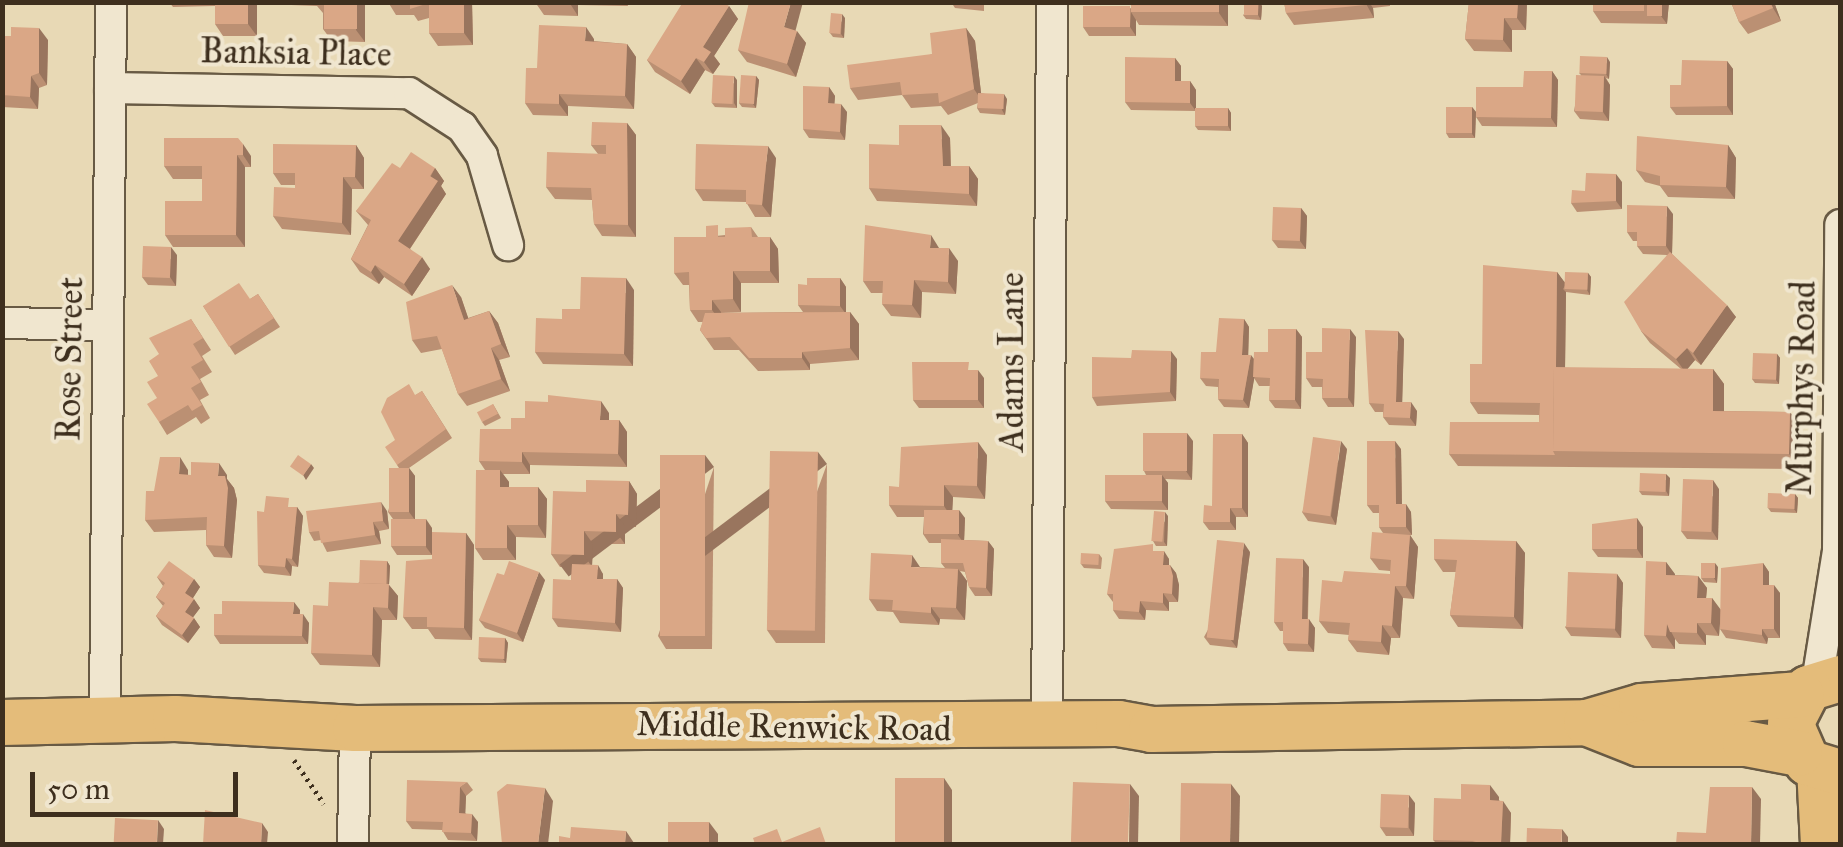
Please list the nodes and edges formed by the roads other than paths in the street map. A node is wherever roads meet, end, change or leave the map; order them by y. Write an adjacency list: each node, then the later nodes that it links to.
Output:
1 (111, 2): 3 (street, Rose Street)
2 (1052, 2): 13 (street, Adams Lane)
3 (110, 88): 5 (street, Banksia Place); 7 (street, Rose Street)
4 (1840, 224): 8 (street, Murphys Road)
5 (508, 244)
6 (2, 323): 7 (street)
7 (108, 325): 10 (street, Rose Street)
8 (1839, 556): 9 (street, Murphys Road)
9 (1819, 685): 12 (highway, Middle Renwick Road); 15 (highway)
10 (105, 717): 11 (highway, Middle Renwick Road); 14 (highway, Middle Renwick Road)
11 (2, 722)
12 (1586, 722): 13 (highway, Middle Renwick Road); 15 (highway, Middle Renwick Road)
13 (1046, 723): 14 (highway, Middle Renwick Road)
14 (355, 728): 16 (street)
15 (1819, 764): 17 (main road)
16 (354, 844)
17 (1821, 844)

